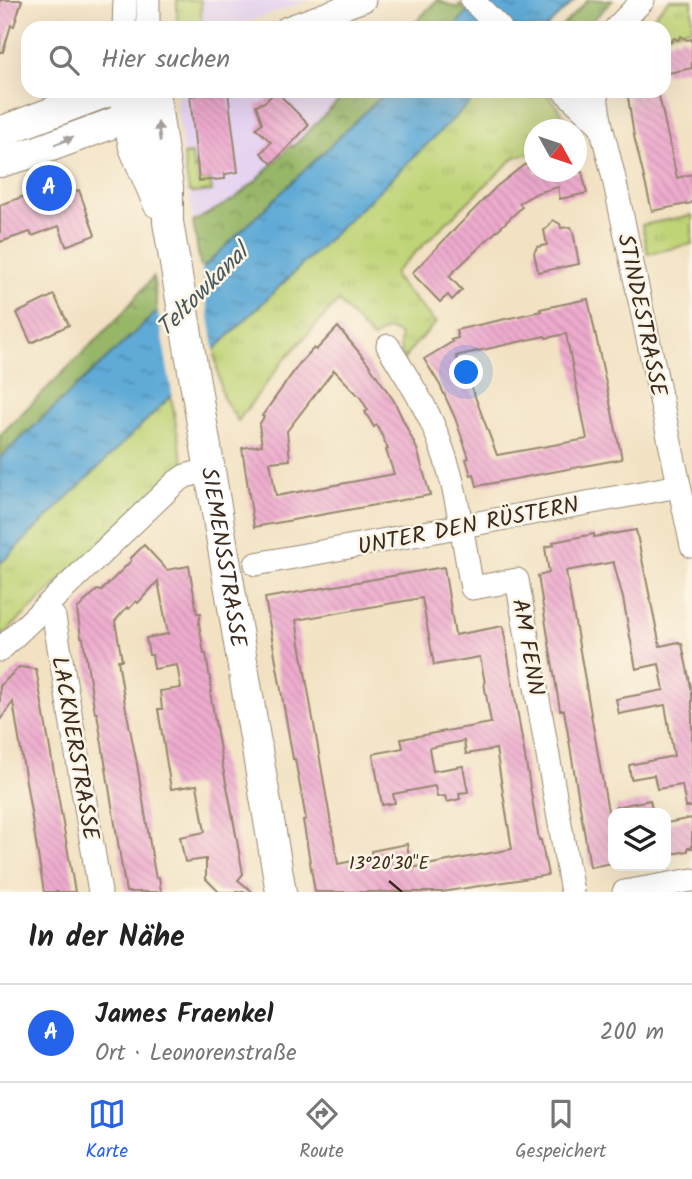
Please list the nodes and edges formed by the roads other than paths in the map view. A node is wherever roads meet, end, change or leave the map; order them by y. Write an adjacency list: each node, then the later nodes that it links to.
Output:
1 (125, 0): 6 (street)
2 (148, 0): 7 (street)
3 (365, 0): 8 (street)
4 (472, 0): 9 (street)
5 (643, 0): 10 (street)
6 (124, 21)
7 (148, 21)
8 (306, 21)
9 (493, 21)
10 (623, 21)
11 (90, 98): 17 (main road)
12 (155, 98): 19 (main road, SIEMENSSTRASSE, one-way to 12)
13 (571, 98): 16 (street)
14 (596, 98): 16 (street, STINDESTRASSE)
15 (125, 105): 18 (main road, one-way to 15); 19 (main road, SIEMENSSTRASSE)
16 (601, 126): 22 (street, STINDESTRASSE)
17 (0, 132)
18 (0, 162)
19 (170, 232): 21 (main road, SIEMENSSTRASSE)
20 (388, 346): 23 (street, AM FENN)
21 (209, 470): 26 (street); 30 (main road, SIEMENSSTRASSE)
22 (679, 486): 23 (street, UNTER DEN RÜSTERN); 24 (street, STINDESTRASSE)
23 (461, 526): 25 (street, UNTER DEN RÜSTERN); 31 (street, AM FENN)
24 (692, 546)
25 (256, 564)
26 (45, 608): 27 (street); 29 (street, LACKNERSTRASSE)
27 (0, 650)
28 (692, 880): 32 (street)
29 (100, 892)
30 (281, 892)
31 (572, 892)
32 (624, 892)

